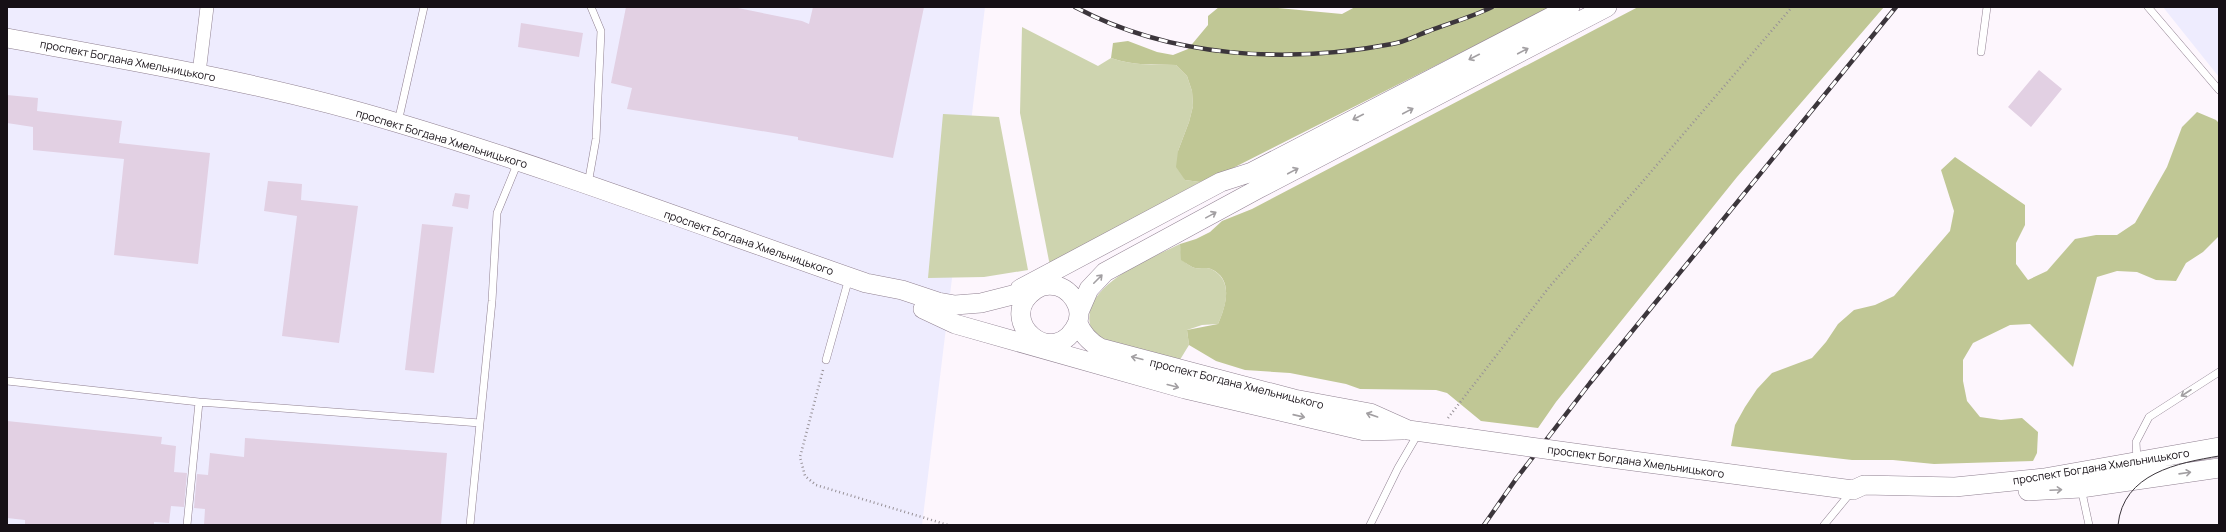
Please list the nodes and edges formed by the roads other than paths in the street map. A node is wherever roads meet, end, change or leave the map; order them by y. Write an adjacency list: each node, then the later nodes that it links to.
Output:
1 (207, 7): 10 (street)
2 (424, 7): 12 (lane)
3 (592, 7): 15 (lane)
4 (1570, 7): 14 (main road, one-way to 14)
5 (1607, 7): 20 (main road, one-way to 5)
6 (1987, 7): 9 (lane)
7 (2148, 7): 11 (lane)
8 (7, 38): 10 (main road, проспект Богдана Хмельницького)
9 (1981, 52)
10 (199, 73): 12 (main road, проспект Богдана Хмельницького)
11 (2219, 90)
12 (398, 123): 13 (main road, проспект Богдана Хмельницького)
13 (518, 161): 15 (main road, проспект Богдана Хмельницького); 28 (lane)
14 (1252, 172): 17 (main road); 18 (main road)
15 (588, 186): 16 (main road, проспект Богдана Хмельницького)
16 (857, 280): 18 (main road, проспект Богдана Хмельницького); 19 (main road, проспект Богдана Хмельницького); 24 (lane)
17 (1041, 287): 18 (main road, проспект Богдана Хмельницького); 20 (main road, проспект Богдана Хмельницького); 21 (main road)
18 (997, 298)
19 (923, 308): 21 (main road, проспект Богдана Хмельницького); 23 (main road, проспект Богдана Хмельницького)
20 (1078, 317): 22 (main road); 29 (main road, проспект Богдана Хмельницького, one-way to 20)
21 (1032, 337): 22 (main road, проспект Богдана Хмельницького)
22 (1049, 344): 23 (main road, проспект Богдана Хмельницького)
23 (1068, 356): 29 (main road, проспект Богдана Хмельницького, one-way to 29)
24 (826, 360)
25 (2219, 372): 31 (lane, one-way to 31)
26 (7, 382): 27 (lane)
27 (199, 402): 28 (lane); 35 (lane)
28 (480, 423): 36 (lane)
29 (1413, 431): 34 (main road, проспект Богдана Хмельницького, bridge); 37 (lane)
30 (2219, 447): 31 (main road, проспект Богдана Хмельницького)
31 (2137, 461): 33 (main road, проспект Богдана Хмельницького)
32 (2219, 468): 33 (main road, проспект Богдана Хмельницького, one-way to 32)
33 (2080, 480): 34 (main road, проспект Богдана Хмельницького); 39 (lane)
34 (1858, 487): 38 (lane)
35 (187, 525)
36 (470, 525)
37 (1370, 525)
38 (1824, 525)
39 (2089, 525)

